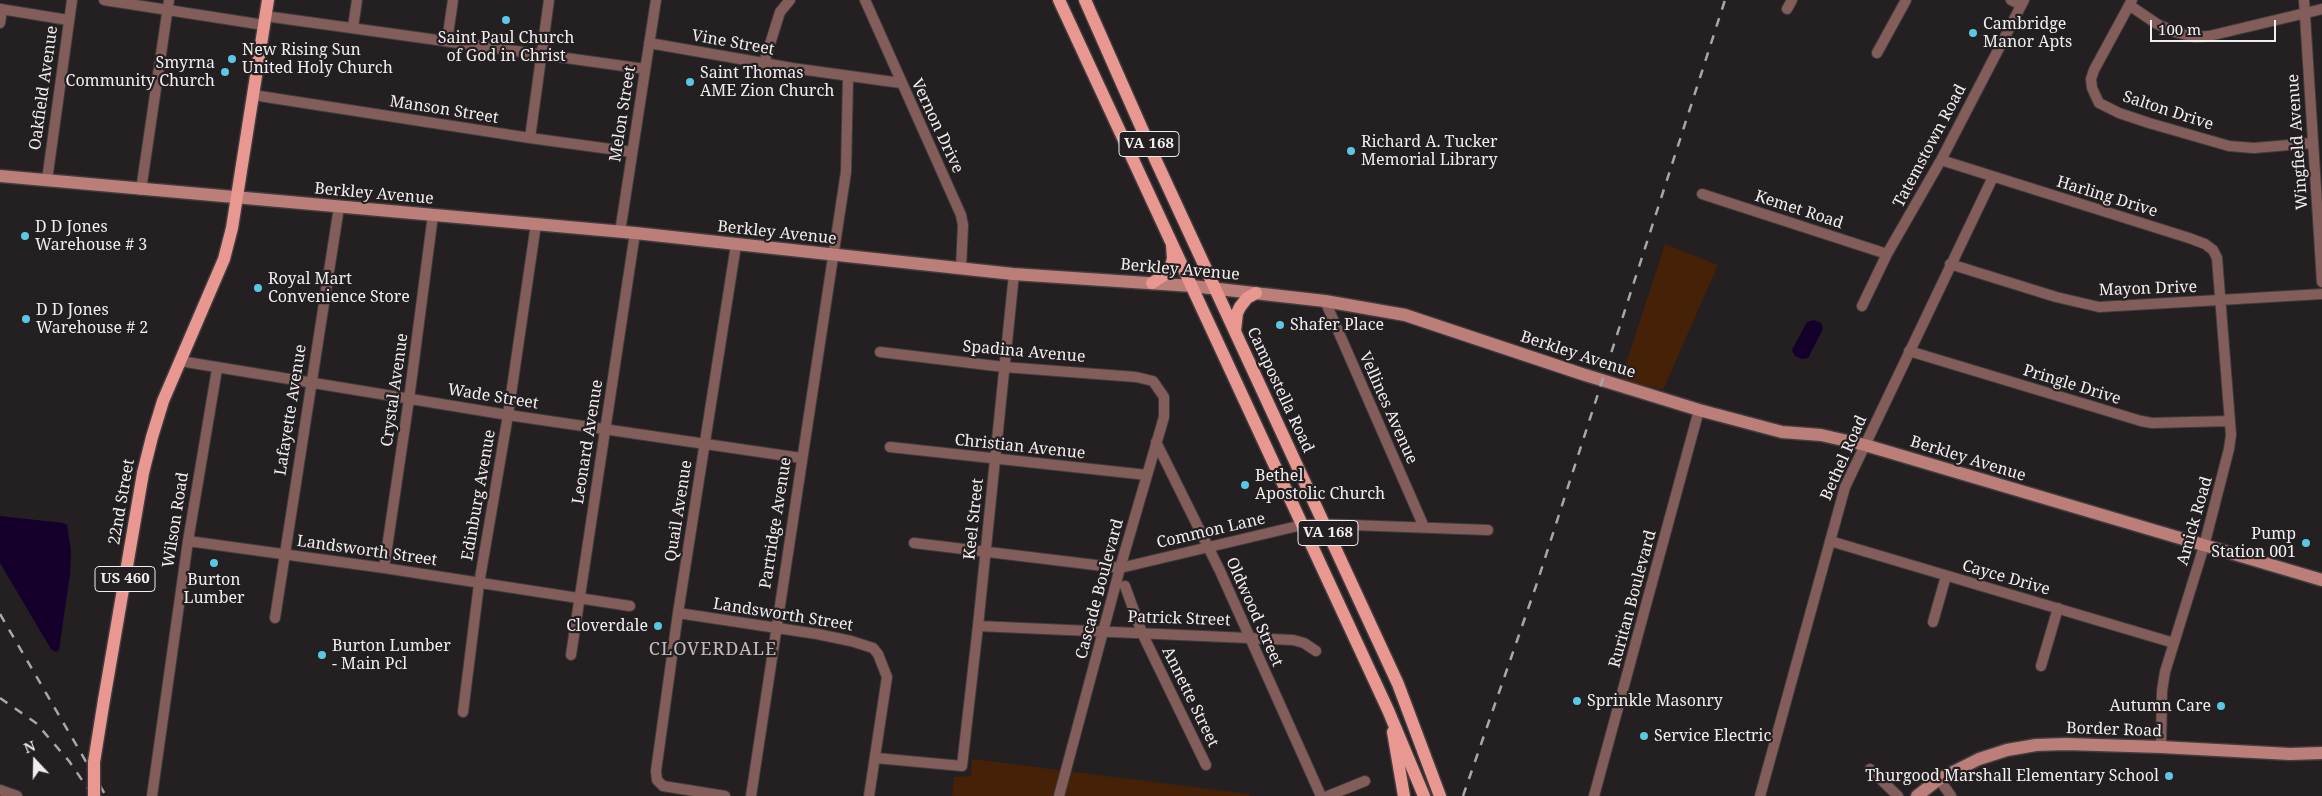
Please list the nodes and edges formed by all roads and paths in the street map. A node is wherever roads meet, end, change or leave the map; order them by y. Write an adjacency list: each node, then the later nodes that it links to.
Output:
1 (72, 0): 21 (street, Oakfield Avenue)
2 (104, 0): 17 (street)
3 (268, 0): 22 (main road, US 460)
4 (358, 0): 24 (street)
5 (453, 0): 25 (street)
6 (549, 0): 28 (street)
7 (656, 0): 26 (street, Melon Street)
8 (790, 0): 29 (street)
9 (865, 0): 32 (street, Vernon Drive)
10 (1059, 0): 49 (main road, VA 168)
11 (1085, 0): 59 (main road, Campostella Road / VA 168)
12 (1906, 0): 27 (street)
13 (2011, 0): 16 (street)
14 (2304, 0): 20 (street, Wingfield Avenue)
15 (2130, 2): 20 (street); 35 (street, Salton Drive)
16 (2022, 3): 37 (street, Tatemstown Road)
17 (168, 5): 22 (street); 41 (street)
18 (1, 9): 21 (street); 23 (street)
19 (2322, 9): 20 (street)
20 (2305, 13): 35 (street, Wingfield Avenue)
21 (68, 20): 40 (street, Oakfield Avenue)
22 (265, 20): 24 (street); 33 (main road, US 460)
23 (0, 22)
24 (353, 27): 25 (street)
25 (447, 41): 28 (street)
26 (649, 43): 29 (street, Vine Street); 30 (street, Melon Street)
27 (1878, 53)
28 (542, 54): 30 (street); 34 (street)
29 (764, 63): 31 (street, Vine Street)
30 (645, 69): 36 (street, Melon Street)
31 (848, 77): 32 (street, Vine Street); 52 (street, Partridge Avenue)
32 (901, 83): 54 (street, Vernon Drive)
33 (253, 95): 34 (street, Manson Street); 43 (main road, US 460)
34 (530, 138): 36 (street, Manson Street)
35 (2312, 143): 56 (street, Wingfield Avenue)
36 (632, 152): 47 (street, Melon Street)
37 (1941, 160): 39 (street, Harling Drive); 51 (street, Tatemstown Road)
38 (0, 176): 40 (street, Berkley Avenue)
39 (1993, 177): 53 (street, Bethel Road); 62 (street, Harling Drive)
40 (47, 180): 41 (street, Berkley Avenue)
41 (141, 190): 43 (street, Berkley Avenue)
42 (1702, 194): 51 (street, Kemet Road)
43 (238, 199): 44 (street, Berkley Avenue); 68 (main road, 22nd Street / US 460)
44 (339, 206): 45 (street, Berkley Avenue); 71 (street, Lafayette Avenue)
45 (433, 215): 46 (street, Berkley Avenue); 73 (street, Crystal Avenue)
46 (536, 224): 47 (street, Berkley Avenue); 75 (street, Edinburg Avenue)
47 (620, 232): 48 (street, Berkley Avenue)
48 (635, 234): 50 (street, Berkley Avenue); 77 (street, Leonard Avenue)
49 (1172, 243): 57 (main road); 58 (main road, VA 168)
50 (736, 245): 52 (street, Berkley Avenue); 79 (street, Quail Avenue)
51 (1887, 254): 64 (street, Tatemstown Road)
52 (834, 255): 54 (street, Berkley Avenue); 82 (street, Partridge Avenue)
53 (1950, 264): 62 (street, Mayon Drive); 66 (street, Bethel Road)
54 (961, 268): 55 (street, Berkley Avenue)
55 (1014, 274): 57 (street, Berkley Avenue); 69 (street, Keel Street)
56 (2322, 282)
57 (1152, 283): 58 (street, Berkley Avenue)
58 (1192, 286): 59 (street, Berkley Avenue); 86 (main road, VA 168)
59 (1216, 288): 60 (street, Berkley Avenue); 65 (main road, Campostella Road / VA 168)
60 (1256, 293): 63 (street, Berkley Avenue); 65 (main road)
61 (2322, 294): 62 (street, Mayon Drive)
62 (2221, 300): 76 (street, Amick Road)
63 (1324, 301): 74 (street, Berkley Avenue); 87 (street, Vellines Avenue)
64 (1862, 306)
65 (1235, 331): 85 (main road, Campostella Road / VA 168)
66 (1909, 351): 76 (street, Pringle Drive); 80 (street, Bethel Road)
67 (880, 352): 69 (street, Spadina Avenue)
68 (180, 361): 70 (street, Wade Street); 128 (main road, 22nd Street / US 460, bridge)
69 (1004, 367): 72 (street, Spadina Avenue); 83 (street, Keel Street)
70 (217, 369): 71 (street, Wade Street); 89 (street, Wilson Road)
71 (311, 384): 73 (street, Wade Street); 95 (street, Lafayette Avenue)
72 (1161, 389): 78 (street, Cascade Boulevard)
73 (409, 399): 75 (street, Wade Street); 96 (street, Crystal Avenue)
74 (1699, 410): 80 (street, Berkley Avenue); 139 (street, Ruritan Boulevard)
75 (508, 415): 77 (street, Wade Street); 100 (street, Edinburg Avenue)
76 (2229, 420): 92 (street, Amick Road)
77 (605, 430): 79 (street, Wade Street); 102 (street, Leonard Avenue)
78 (1156, 442): 84 (street, Cascade Boulevard); 93 (street, Oldwood Street)
79 (705, 444): 82 (street, Wade Street); 105 (street, Quail Avenue)
80 (1865, 445): 90 (street, Bethel Road); 92 (street, Berkley Avenue)
81 (890, 447): 83 (street, Christian Avenue)
82 (801, 458): 109 (street, Partridge Avenue)
83 (995, 460): 84 (street, Christian Avenue); 94 (street, Keel Street)
84 (1147, 475): 97 (street, Cascade Boulevard)
85 (1324, 524): 86 (street, Common Lane); 87 (street, Common Lane); 138 (main road, Campostella Road / VA 168)
86 (1302, 525): 93 (street, Common Lane); 117 (main road, VA 168)
87 (1424, 527): 88 (street, Common Lane)
88 (1488, 530)
89 (188, 540): 95 (street, Landsworth Street); 129 (street, Wilson Road)
90 (1830, 540): 98 (street, Cayce Drive); 140 (street, Bethel Road)
91 (914, 543): 94 (street, Common Lane)
92 (2204, 546): 99 (street, Berkley Avenue); 113 (street, Amick Road)
93 (1208, 548): 97 (street, Common Lane); 112 (street, Oldwood Street)
94 (986, 553): 97 (street, Common Lane); 108 (street, Keel Street)
95 (284, 554): 96 (street, Landsworth Street); 106 (street, Lafayette Avenue)
96 (384, 568): 100 (street, Landsworth Street)
97 (1120, 568): 110 (street, Cascade Boulevard)
98 (1946, 576): 104 (street, Cayce Drive); 107 (street)
99 (2322, 580)
100 (479, 584): 102 (street, Landsworth Street); 118 (street, Edinburg Avenue)
101 (1125, 586): 111 (street, Annette Street)
102 (579, 598): 103 (street, Landsworth Street); 115 (street, Leonard Avenue)
103 (630, 606)
104 (2058, 608): 113 (street, Cayce Drive); 116 (street)
105 (678, 613): 109 (street, Landsworth Street); 130 (street, Quail Avenue)
106 (275, 618)
107 (1933, 622)
108 (978, 626): 110 (street, Patrick Street); 121 (street, Keel Street)
109 (776, 628): 121 (street, Landsworth Street); 131 (street, Partridge Avenue)
110 (1105, 631): 111 (street, Patrick Street); 133 (street, Cascade Boulevard)
111 (1142, 633): 112 (street, Patrick Street); 122 (street, Annette Street)
112 (1248, 637): 114 (street, Patrick Street); 134 (street, Oldwood Street)
113 (2174, 643): 119 (street, Amick Road)
114 (1316, 652)
115 (572, 655)
116 (2041, 666)
117 (1388, 710): 136 (main road); 137 (main road, VA 168)
118 (463, 712)
119 (2162, 747): 120 (street, Border Road); 124 (street, Border Road)
120 (2322, 753)
121 (876, 758): 132 (street)
122 (1206, 765)
123 (1870, 769): 141 (street)
124 (1939, 779): 142 (street, Border Road); 143 (street)
125 (1365, 781): 135 (street)
126 (0, 790): 127 (street)
127 (17, 796)
128 (94, 796)
129 (152, 796)
130 (725, 796)
131 (752, 796)
132 (869, 796)
133 (1058, 796)
134 (1321, 796)
135 (1328, 796)
136 (1404, 796)
137 (1424, 796)
138 (1440, 796)
139 (1594, 796)
140 (1760, 796)
141 (1898, 796)
142 (1917, 796)
143 (1951, 796)

